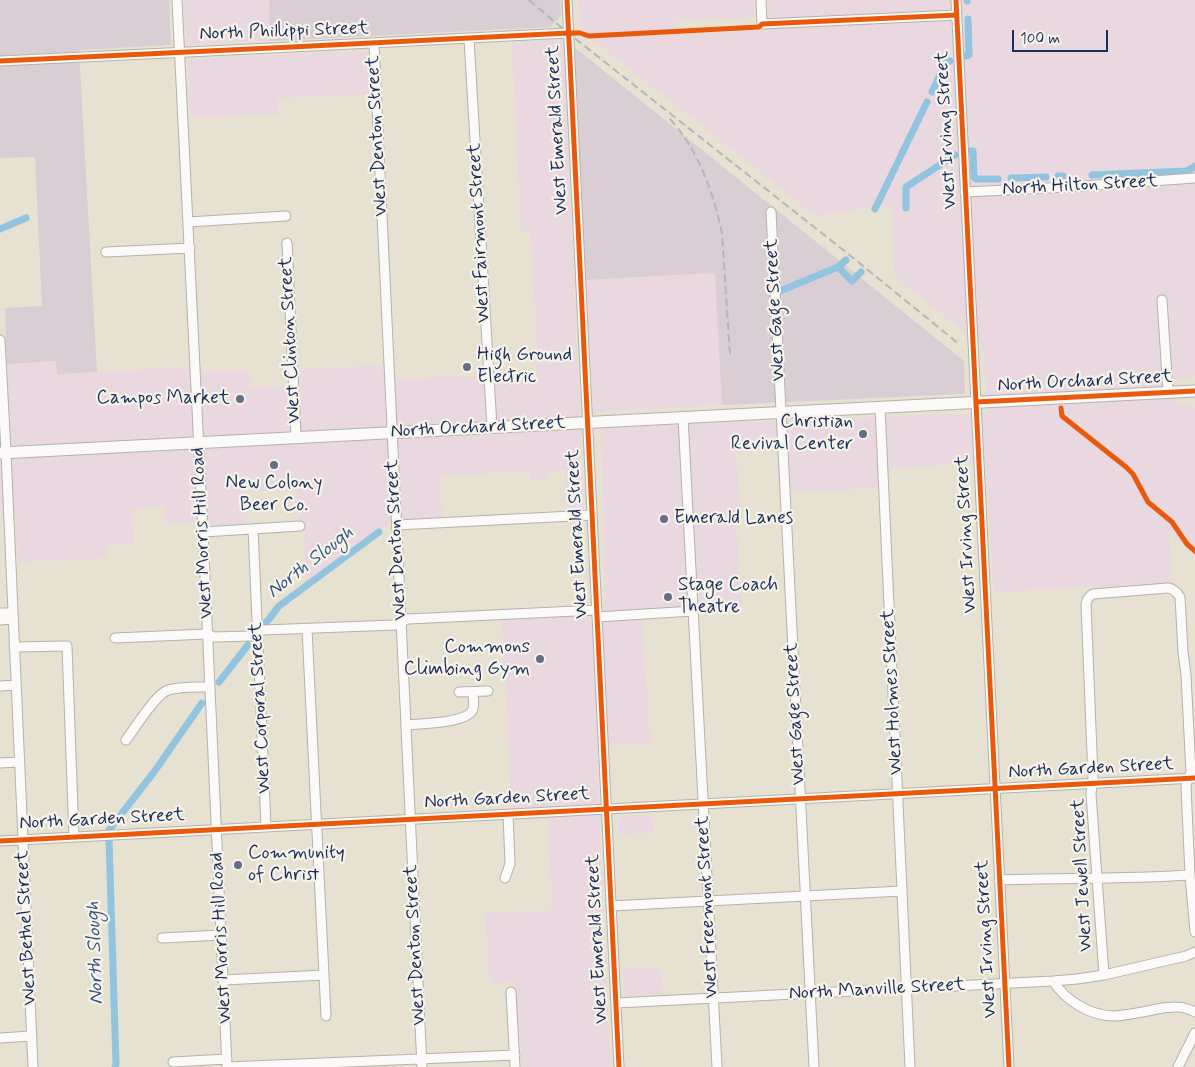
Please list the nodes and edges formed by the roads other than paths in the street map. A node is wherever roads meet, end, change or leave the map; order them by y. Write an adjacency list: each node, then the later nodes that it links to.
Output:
1 (177, 0): 9 (street, West Morris Hill Road)
2 (567, 0): 6 (street, West Emerald Street)
3 (761, 0): 5 (street)
4 (956, 0): 5 (street, West Irving Street)
5 (956, 15): 12 (street, West Irving Street)
6 (568, 33): 7 (street, North Phillippi Street); 28 (street, West Emerald Street)
7 (469, 39): 8 (street, North Phillippi Street); 29 (street, West Fairmont Street)
8 (374, 44): 9 (street, North Phillippi Street); 30 (street, West Denton Street)
9 (180, 52): 10 (street, North Phillippi Street); 15 (street, West Morris Hill Road)
10 (0, 61)
11 (1195, 178): 12 (street, North Hilton Street)
12 (965, 192): 24 (street, West Irving Street)
13 (771, 212): 26 (street, West Gage Street)
14 (286, 216): 15 (street)
15 (188, 222): 17 (street, West Morris Hill Road)
16 (287, 243): 31 (street, West Clinton Street)
17 (190, 248): 18 (street); 32 (street, West Morris Hill Road)
18 (106, 252)
19 (1162, 300): 22 (street)
20 (0, 340): 33 (street, West Bethel Street)
21 (1195, 391): 22 (main road, North Orchard Street)
22 (1174, 392): 23 (main road); 24 (main road, North Orchard Street)
23 (1195, 396)
24 (976, 402): 25 (main road, North Orchard Street); 63 (street, West Irving Street)
25 (880, 407): 26 (main road, North Orchard Street); 64 (street, West Holmes Street)
26 (782, 412): 27 (main road, North Orchard Street); 65 (street, West Gage Street)
27 (683, 417): 28 (main road, North Orchard Street); 39 (street, West Freemont Street)
28 (587, 423): 29 (main road, North Orchard Street); 34 (street, West Emerald Street)
29 (492, 427): 30 (main road, North Orchard Street)
30 (392, 432): 31 (main road, North Orchard Street); 35 (street, West Denton Street)
31 (296, 437): 32 (main road, North Orchard Street)
32 (199, 442): 33 (main road, North Orchard Street); 38 (street, West Morris Hill Road)
33 (3, 452): 42 (street, West Bethel Street)
34 (592, 516): 35 (street); 41 (street, West Emerald Street)
35 (397, 525): 44 (street, West Denton Street)
36 (300, 526): 37 (street)
37 (253, 529): 38 (street); 46 (street, West Corporal Street)
38 (203, 532): 47 (street, West Morris Hill Road)
39 (693, 611): 41 (street); 66 (street, West Freemont Street)
40 (0, 613): 42 (street)
41 (597, 614): 44 (street); 67 (street, West Emerald Street)
42 (13, 616): 43 (street); 49 (street, West Bethel Street)
43 (0, 620)
44 (401, 622): 45 (street); 57 (street, West Denton Street)
45 (307, 629): 46 (street); 70 (street)
46 (258, 633): 47 (street); 71 (street, West Corporal Street)
47 (207, 634): 48 (street); 53 (street, West Morris Hill Road)
48 (115, 638)
49 (14, 647): 51 (street, West Bethel Street); 73 (street)
50 (1191, 684): 61 (street); 62 (street, West Jewell Street)
51 (16, 685): 52 (street); 59 (street, West Bethel Street)
52 (0, 686)
53 (210, 687): 58 (street); 72 (street, West Morris Hill Road)
54 (488, 691): 56 (street)
55 (459, 692): 56 (street)
56 (473, 692): 57 (street)
57 (406, 725): 69 (street, West Denton Street)
58 (126, 740)
59 (19, 762): 60 (street); 74 (street, West Bethel Street)
60 (0, 763)
61 (1192, 778): 62 (street, North Garden Street); 76 (street)
62 (1093, 783): 63 (street, North Garden Street); 78 (street, West Jewell Street)
63 (995, 789): 64 (street, North Garden Street); 79 (street, West Irving Street)
64 (897, 794): 65 (street, North Garden Street); 80 (street, West Holmes Street)
65 (800, 799): 66 (street, North Garden Street); 81 (street, West Gage Street)
66 (703, 804): 67 (street, North Garden Street); 82 (street, West Freemont Street)
67 (606, 809): 68 (street, North Garden Street); 83 (street, West Emerald Street)
68 (508, 814): 69 (street, North Garden Street); 77 (street)
69 (410, 819): 70 (street, North Garden Street); 105 (street, West Denton Street)
70 (316, 824): 71 (street, North Garden Street); 88 (street)
71 (266, 827): 72 (street, North Garden Street)
72 (216, 829): 73 (street, North Garden Street); 85 (street, West Morris Hill Road)
73 (74, 837): 74 (street, North Garden Street)
74 (22, 839): 75 (street, North Garden Street); 101 (street, West Bethel Street)
75 (0, 840)
76 (1190, 875): 78 (street); 84 (street)
77 (505, 878)
78 (1097, 878): 79 (street); 89 (street, West Jewell Street)
79 (999, 880): 92 (street, West Irving Street)
80 (902, 891): 81 (street); 93 (street, West Holmes Street)
81 (806, 896): 82 (street); 95 (street, West Gage Street)
82 (708, 901): 83 (street); 96 (street, West Freemont Street)
83 (611, 906): 97 (street, West Emerald Street)
84 (1195, 932)
85 (221, 935): 86 (street); 90 (street, West Morris Hill Road)
86 (162, 938)
87 (1195, 952): 89 (street, North Manville Street)
88 (324, 975): 90 (street); 99 (street)
89 (1104, 975): 91 (street, North Manville Street)
90 (224, 980): 106 (street, West Morris Hill Road)
91 (1052, 981): 92 (street, North Manville Street); 98 (street)
92 (1005, 984): 93 (street, North Manville Street); 114 (street, West Irving Street)
93 (907, 988): 95 (street, North Manville Street); 113 (street, West Holmes Street)
94 (511, 992): 103 (street)
95 (810, 993): 96 (street, North Manville Street); 112 (street, West Gage Street)
96 (713, 998): 97 (street, North Manville Street); 111 (street, West Freemont Street)
97 (616, 1004): 110 (street, West Emerald Street)
98 (1195, 1012)
99 (326, 1016)
100 (1195, 1034): 115 (street)
101 (32, 1036): 102 (street); 108 (street, West Bethel Street)
102 (0, 1038)
103 (515, 1055): 105 (street); 109 (street)
104 (173, 1062): 106 (street)
105 (422, 1063): 107 (street)
106 (227, 1064): 107 (street)
107 (319, 1065)
108 (33, 1067)
109 (515, 1067)
110 (619, 1067)
111 (717, 1067)
112 (814, 1067)
113 (910, 1067)
114 (1009, 1067)
115 (1178, 1067)

